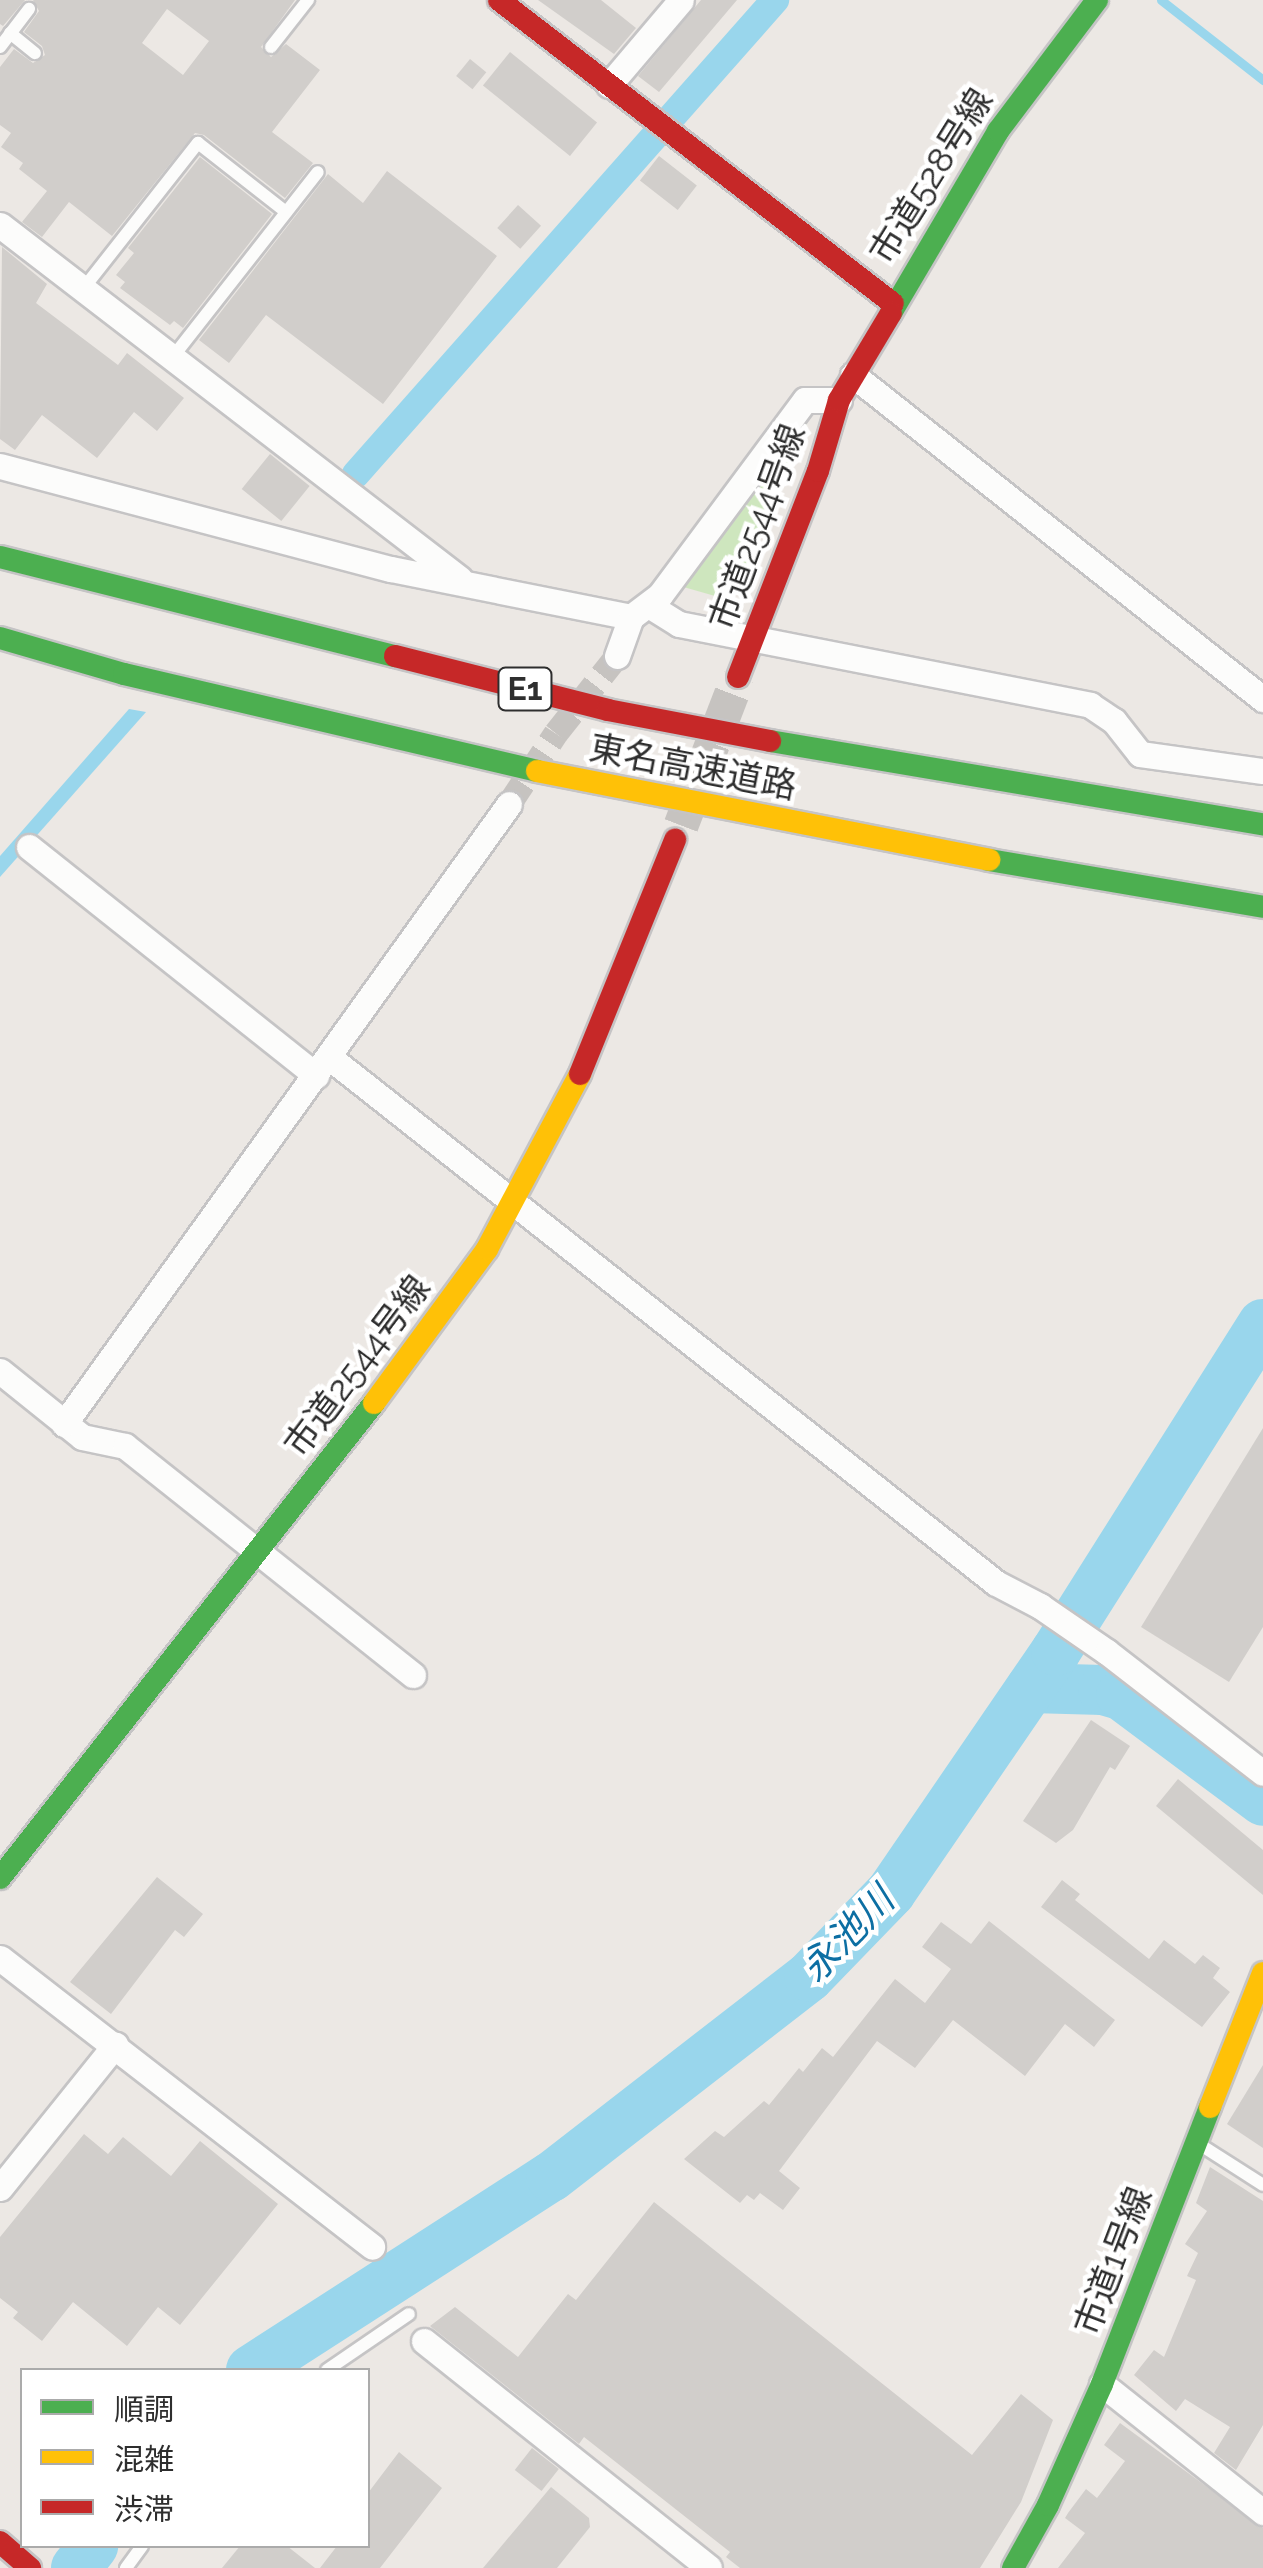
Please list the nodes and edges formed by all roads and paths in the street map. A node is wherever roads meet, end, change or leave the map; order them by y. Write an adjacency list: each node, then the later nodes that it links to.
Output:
1 (308, 0): 8 (lane)
2 (499, 0): 10 (main road)
3 (681, 0): 10 (street)
4 (1097, 0): 15 (main road, 市道528号線)
5 (29, 9): 6 (lane)
6 (10, 33): 7 (lane); 9 (lane)
7 (0, 46)
8 (271, 47)
9 (35, 53)
10 (609, 85): 15 (main road)
11 (318, 172): 12 (lane)
12 (286, 212): 14 (lane); 16 (lane)
13 (0, 225): 14 (street)
14 (83, 289): 16 (street)
15 (893, 303): 17 (main road, 市道528号線)
16 (172, 358): 21 (street)
17 (853, 376): 18 (main road, 市道528号線); 27 (street)
18 (840, 400): 22 (street); 24 (main road, 市道2544号線)
19 (0, 466): 21 (street)
20 (0, 557): 30 (main road, 東名高速道路 / E1)
21 (468, 585): 22 (street)
22 (640, 612): 24 (street); 25 (street)
23 (0, 638): 33 (main road, 東名高速道路 / E1)
24 (753, 639): 26 (main road, 市道2544号線); 28 (street)
25 (617, 656)
26 (738, 677)
27 (1263, 699)
28 (1263, 771)
29 (508, 804): 34 (street)
30 (1263, 824)
31 (675, 840): 35 (main road, 市道2544号線)
32 (29, 847): 34 (street)
33 (1263, 907)
34 (322, 1066): 35 (street); 37 (street)
35 (514, 1204): 38 (main road, 市道2544号線); 40 (street)
36 (0, 1372): 37 (street)
37 (64, 1424): 38 (street)
38 (258, 1552): 39 (street); 41 (main road, 市道2544号線)
39 (413, 1675)
40 (1263, 1772)
41 (0, 1878)
42 (0, 1958): 44 (street)
43 (1263, 1973): 45 (main road, 市道1号線)
44 (115, 2045): 47 (street); 48 (street)
45 (1196, 2142): 46 (lane); 52 (main road, 市道1号線)
46 (1263, 2185)
47 (0, 2188)
48 (372, 2247)
49 (409, 2314): 51 (lane)
50 (424, 2341): 56 (street)
51 (330, 2368)
52 (1102, 2384): 53 (street); 57 (main road, 市道1号線)
53 (1263, 2512)
54 (0, 2542): 55 (main road)
55 (30, 2568)
56 (709, 2568)
57 (1013, 2568)

